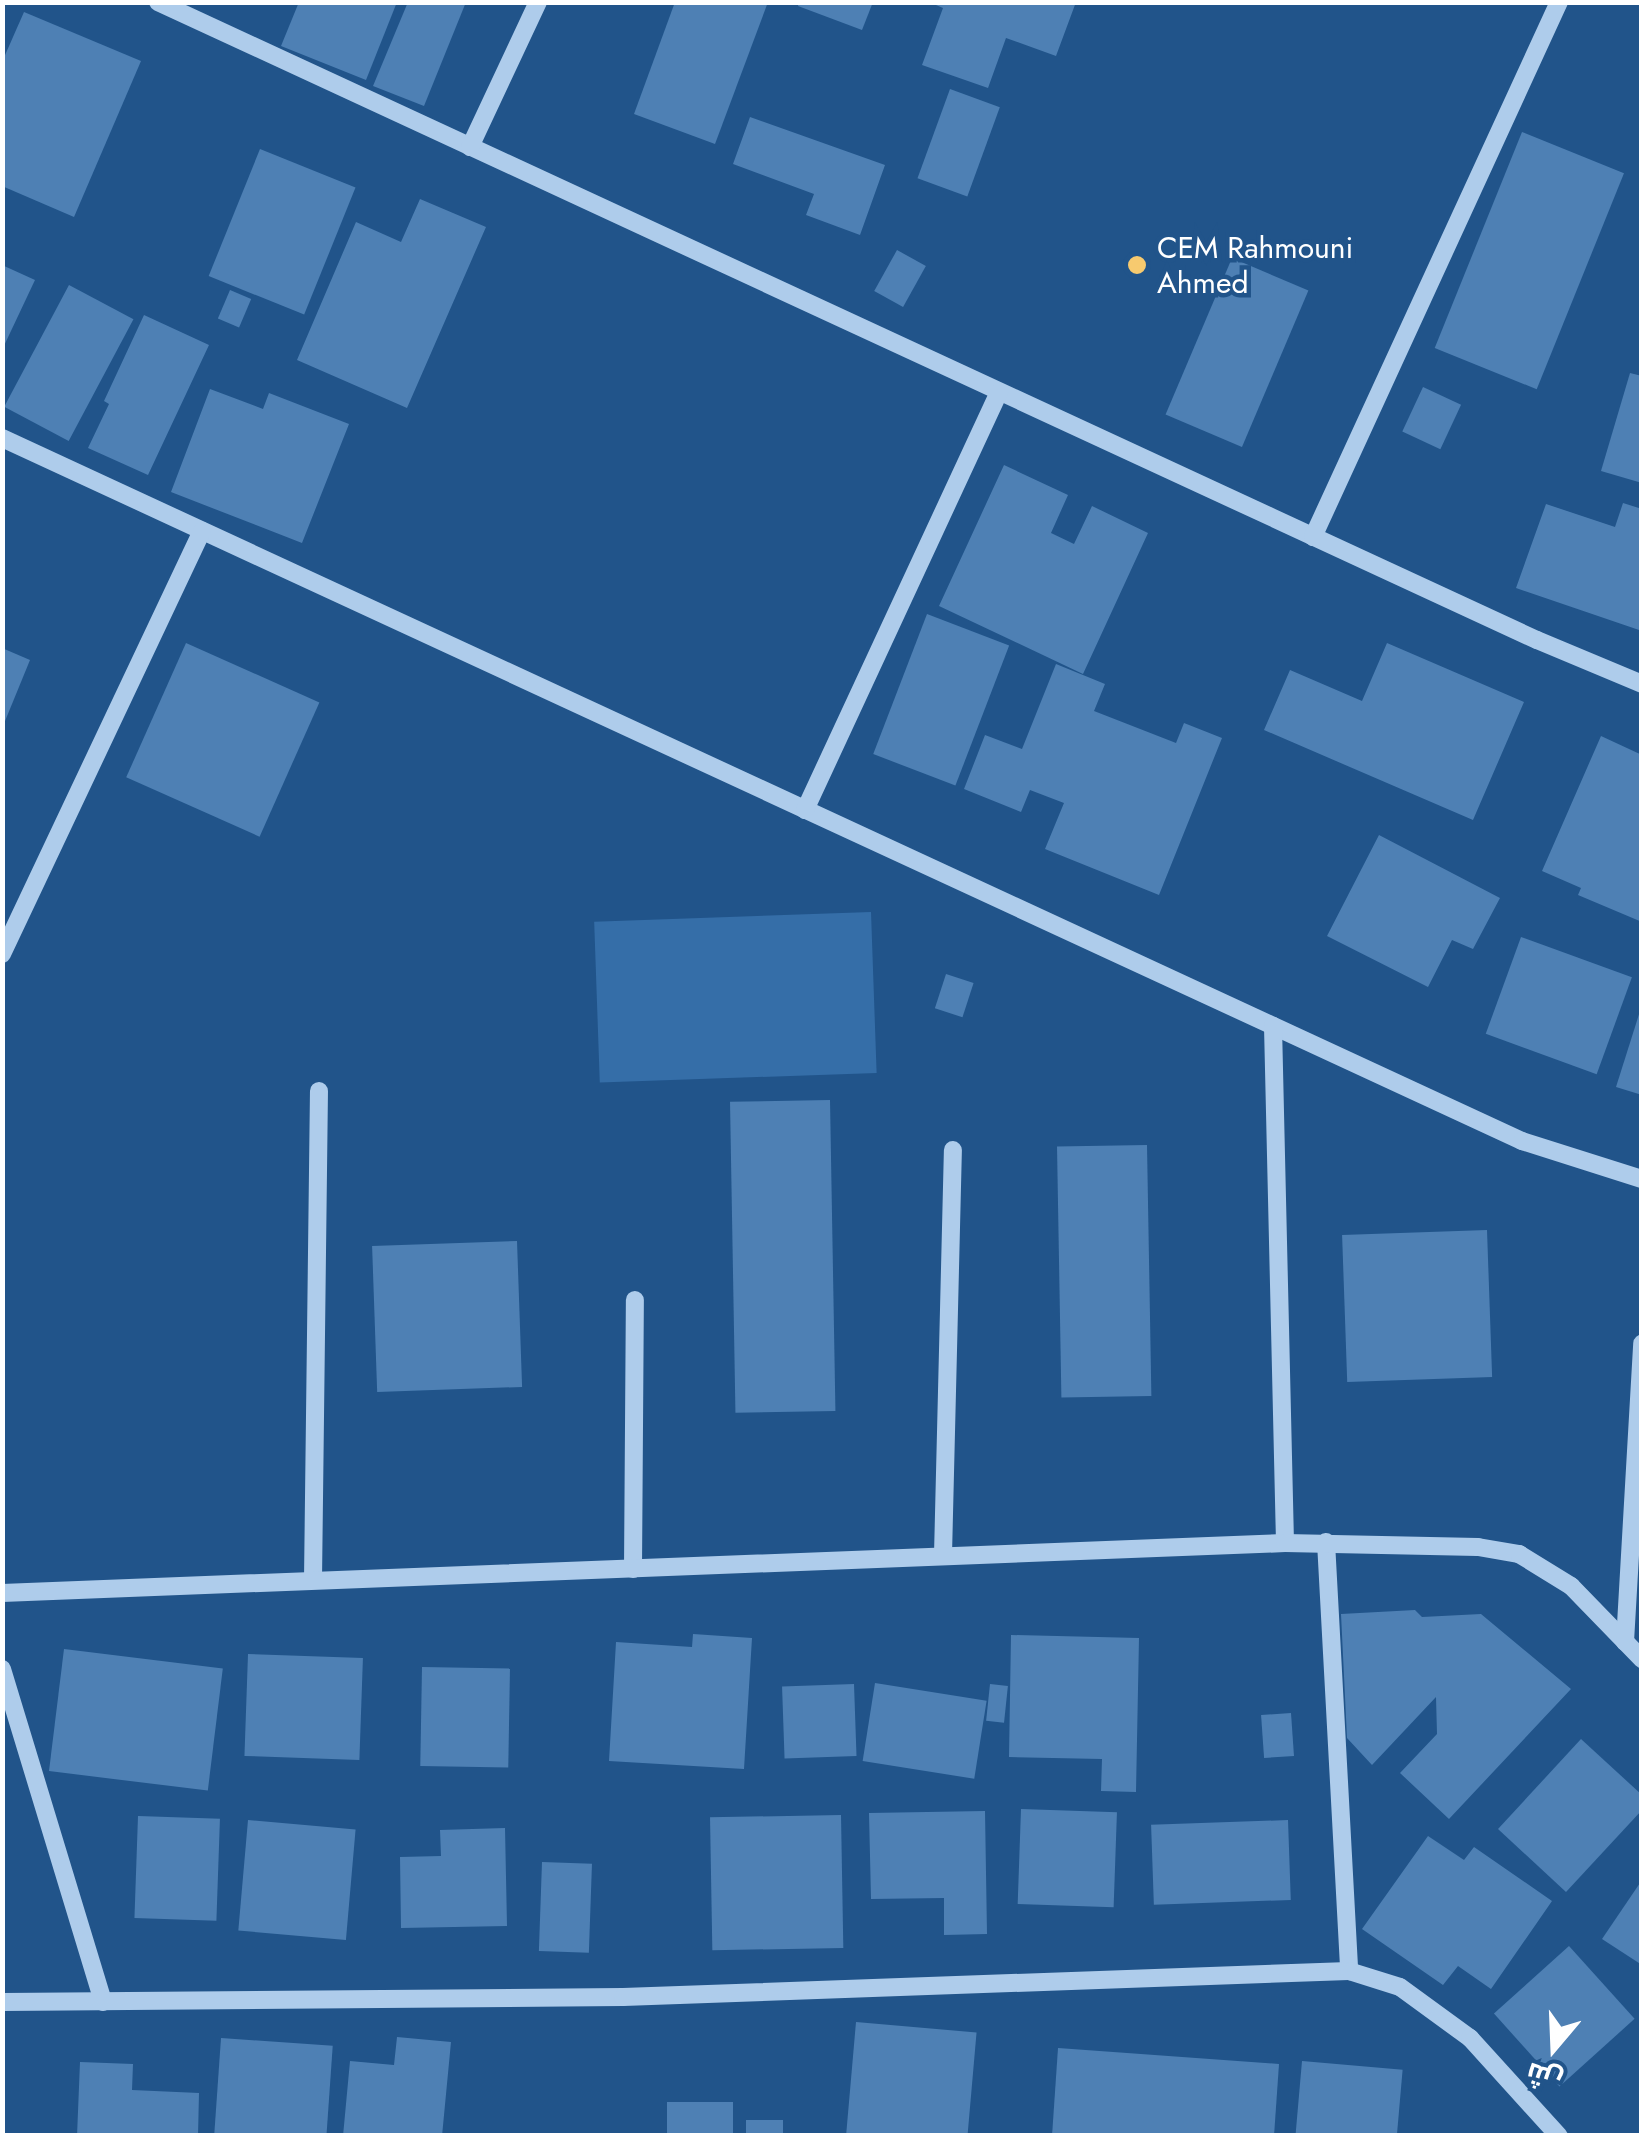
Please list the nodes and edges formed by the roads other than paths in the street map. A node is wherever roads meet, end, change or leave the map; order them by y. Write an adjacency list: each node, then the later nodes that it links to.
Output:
1 (158, 2): 4 (street)
2 (538, 2): 4 (street)
3 (1556, 3): 8 (street)
4 (470, 148): 5 (street)
5 (999, 392): 8 (street); 10 (street)
6 (2, 438): 7 (street)
7 (202, 531): 10 (street); 11 (street)
8 (1312, 537): 9 (street)
9 (1642, 684)
10 (806, 810): 12 (street)
11 (3, 950)
12 (1274, 1026): 15 (street); 19 (street)
13 (319, 1091): 22 (street)
14 (953, 1150): 20 (street)
15 (1642, 1180)
16 (635, 1300): 21 (street)
17 (1642, 1343): 24 (street)
18 (1326, 1542): 19 (street); 24 (street); 27 (street)
19 (1285, 1544): 20 (street)
20 (943, 1555): 21 (street)
21 (633, 1568): 22 (street)
22 (313, 1580): 23 (street)
23 (2, 1592)
24 (1625, 1642): 25 (street)
25 (1642, 1659)
26 (2, 1668): 29 (street)
27 (1348, 1971): 29 (street); 30 (street)
28 (2, 2002): 29 (street)
29 (104, 2002)
30 (1560, 2136)

